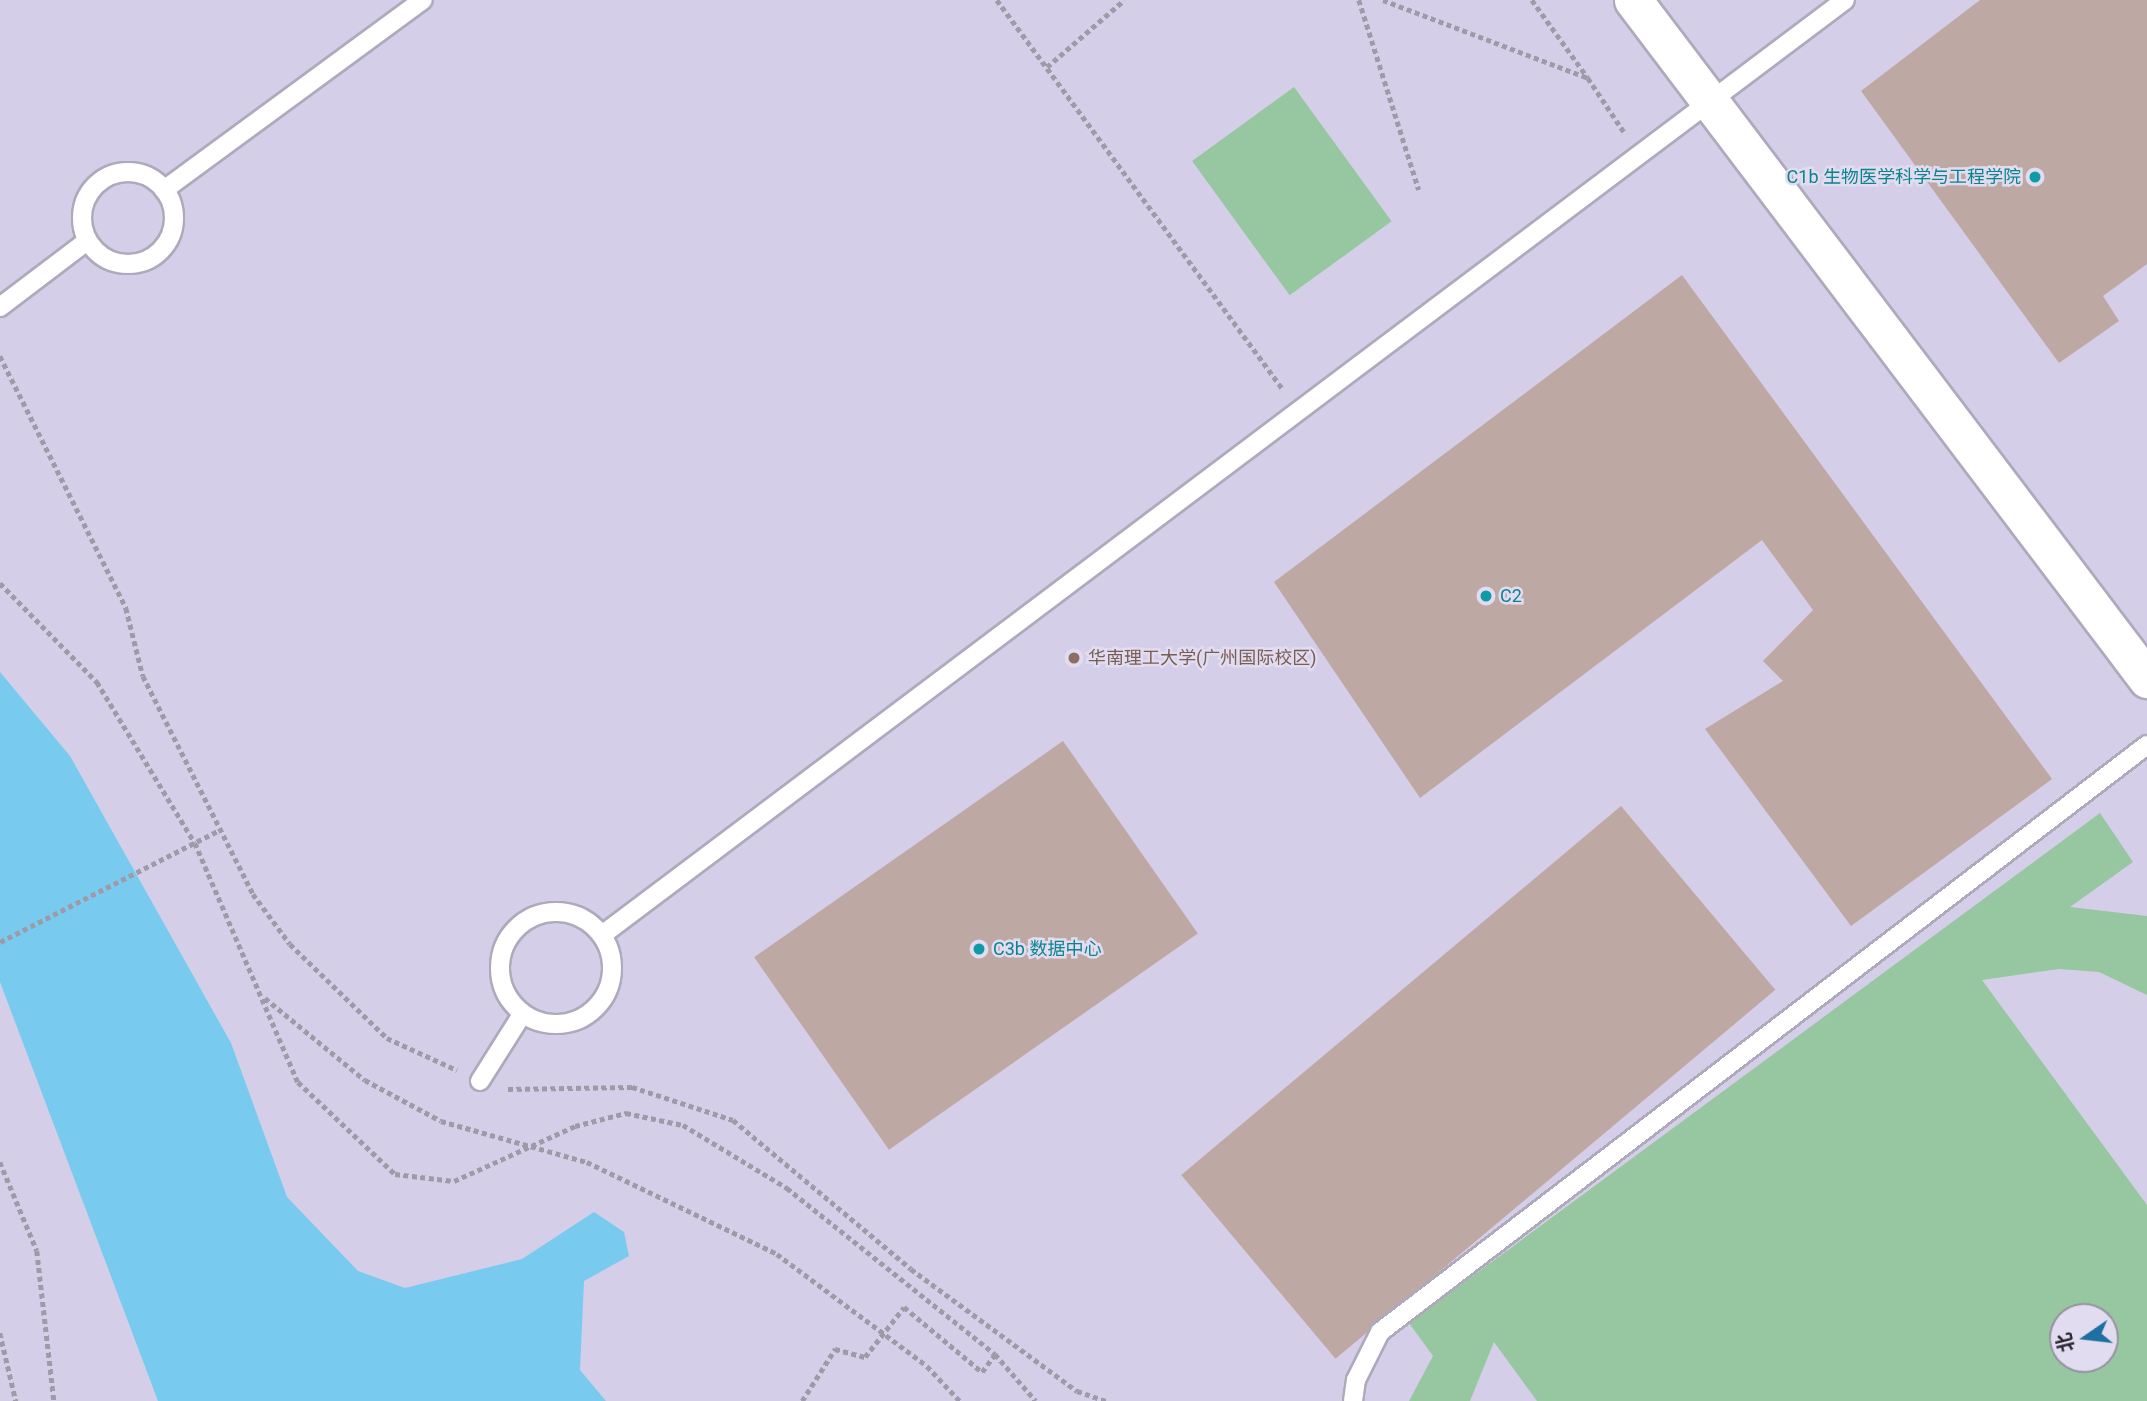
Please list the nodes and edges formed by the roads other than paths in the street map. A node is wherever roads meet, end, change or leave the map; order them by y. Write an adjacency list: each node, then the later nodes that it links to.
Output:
1 (422, 0): 5 (lane)
2 (1633, 0): 4 (street)
3 (1845, 0): 4 (lane)
4 (1710, 104): 8 (street); 10 (lane)
5 (164, 190): 6 (lane); 6 (lane)
6 (88, 242): 7 (lane)
7 (0, 307)
8 (2147, 679)
9 (2147, 745): 13 (lane)
10 (602, 935): 11 (lane); 11 (lane)
11 (523, 1013): 12 (lane)
12 (480, 1081)
13 (1353, 1401)

